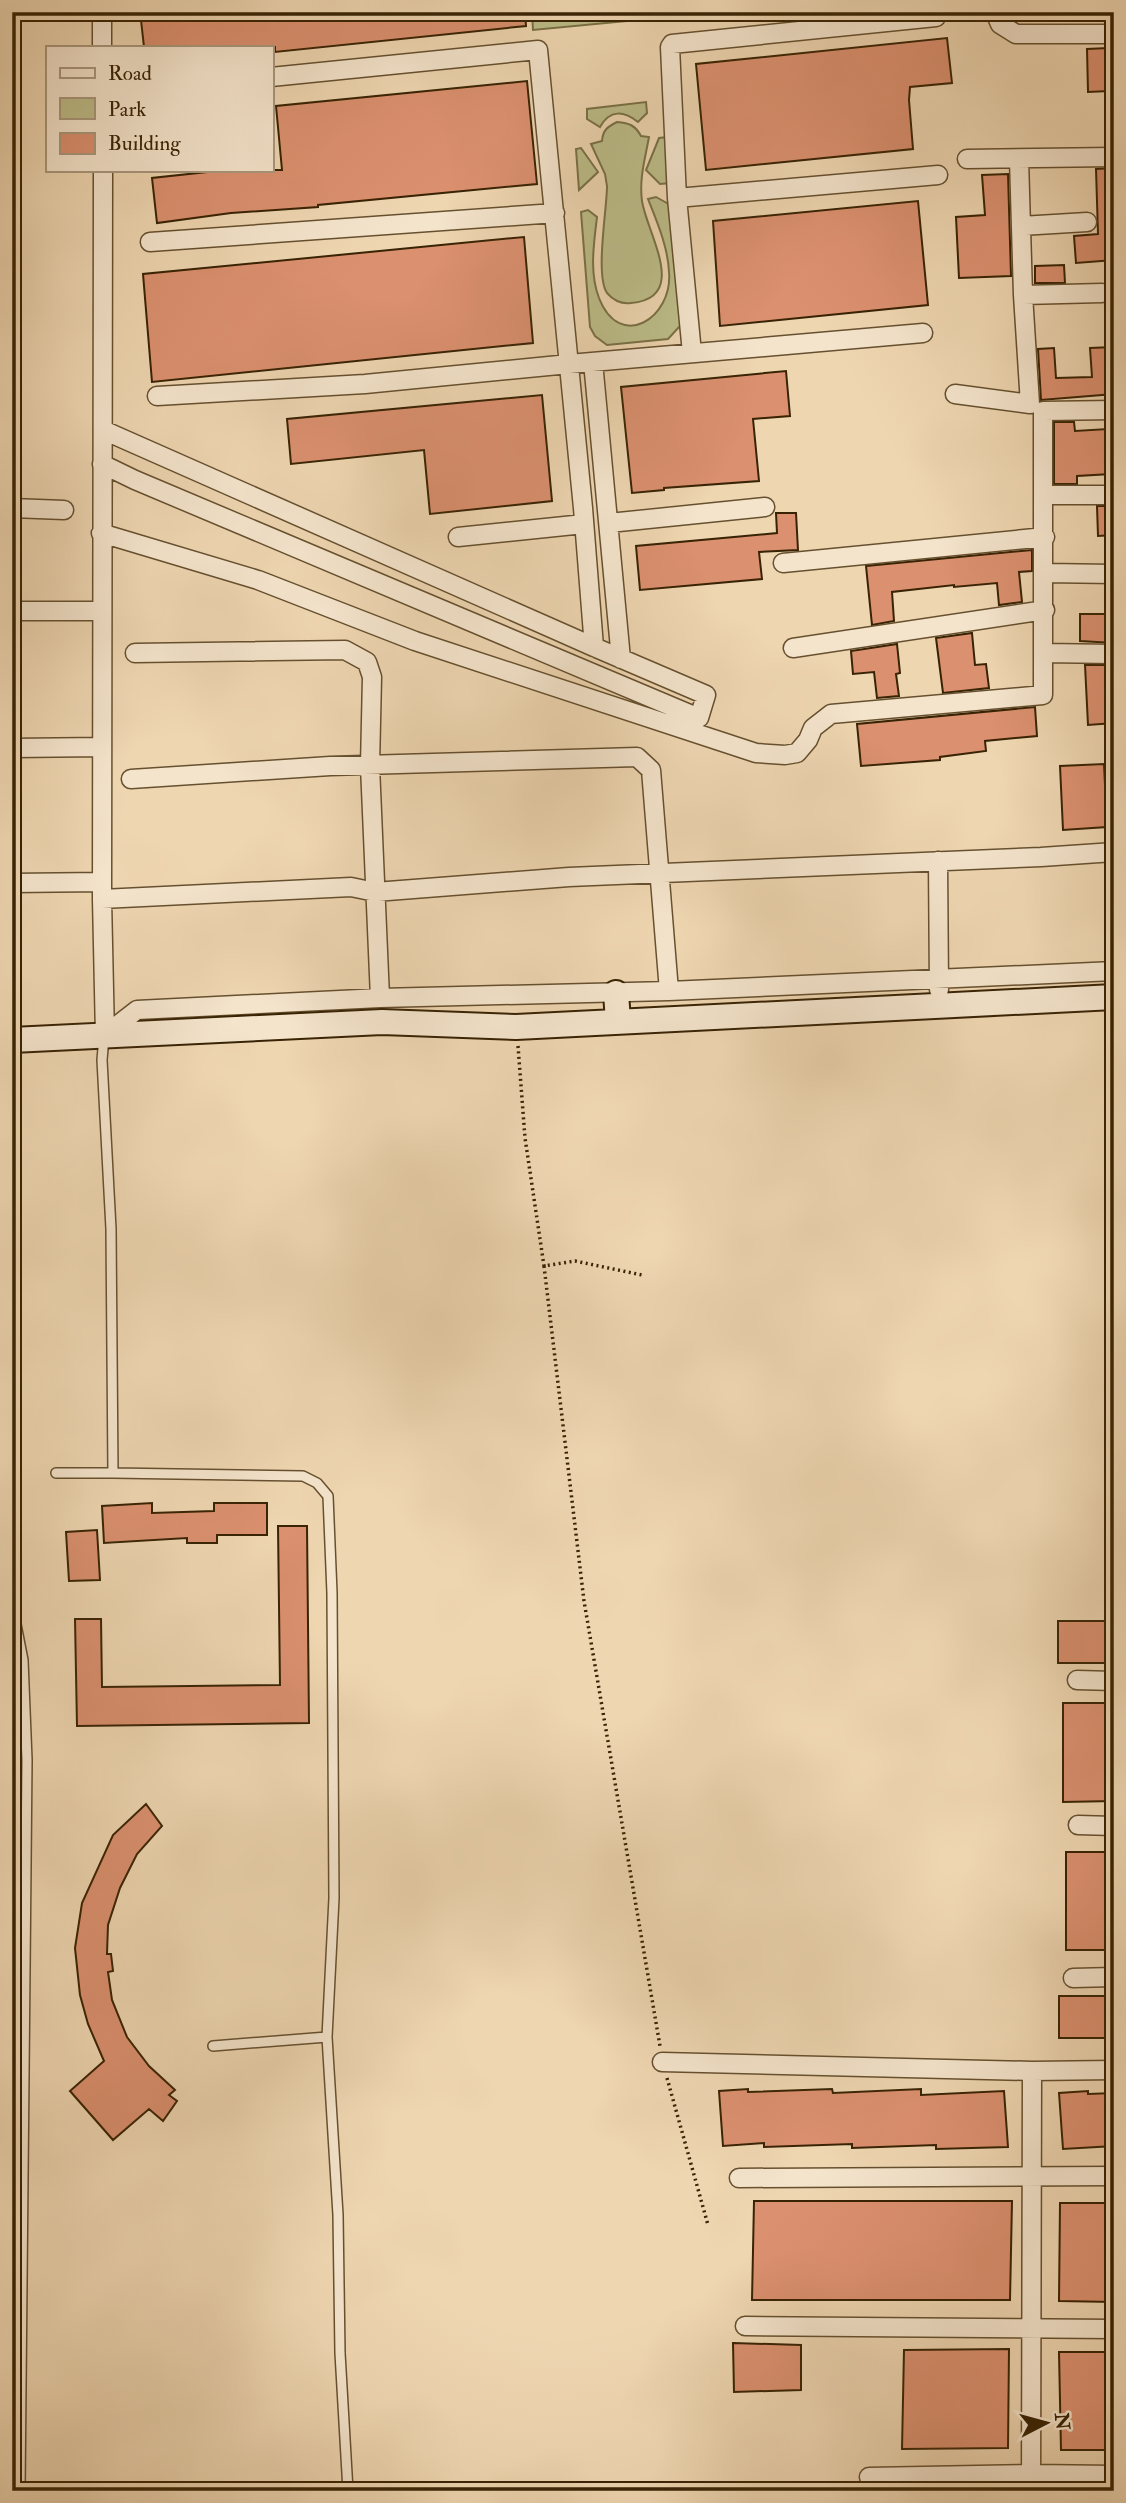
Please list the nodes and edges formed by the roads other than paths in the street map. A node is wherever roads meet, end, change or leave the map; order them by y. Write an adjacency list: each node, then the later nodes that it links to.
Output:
1 (102, 12): 6 (street)
2 (995, 12): 5 (street)
3 (936, 17): 4 (street)
4 (852, 19): 13 (street)
5 (1114, 34)
6 (102, 46)
7 (273, 77): 14 (street)
8 (1114, 157): 10 (street)
9 (967, 159): 10 (street)
10 (1018, 159): 16 (street)
11 (103, 172): 28 (street)
12 (938, 175): 13 (street)
13 (677, 198): 21 (street)
14 (555, 213): 17 (street); 23 (street)
15 (1087, 222): 16 (street)
16 (1021, 226): 19 (street)
17 (150, 242)
18 (1102, 293): 19 (street)
19 (1023, 295): 26 (street)
20 (923, 333): 21 (street)
21 (692, 353): 22 (street)
22 (593, 362): 23 (street); 35 (street)
23 (569, 364): 25 (street); 36 (street)
24 (955, 394): 26 (street)
25 (158, 396)
26 (1037, 408): 27 (street); 30 (street)
27 (1114, 410)
28 (103, 429): 29 (street); 46 (street)
29 (102, 464): 37 (street); 51 (street)
30 (1044, 495): 31 (street); 39 (street)
31 (1114, 495)
32 (765, 506): 35 (street)
33 (12, 508): 34 (street)
34 (64, 510)
35 (609, 523): 51 (street)
36 (584, 524): 38 (street); 46 (street)
37 (101, 533): 45 (street); 49 (street)
38 (458, 537)
39 (1045, 537): 40 (street); 41 (street)
40 (783, 563)
41 (1045, 573): 42 (street); 43 (street)
42 (1114, 574)
43 (1045, 610): 47 (street); 49 (street)
44 (12, 611): 45 (street)
45 (102, 611): 52 (street)
46 (594, 647): 51 (street)
47 (793, 648)
48 (135, 653): 54 (street)
49 (1044, 653): 50 (street)
50 (1114, 654)
51 (621, 659)
52 (102, 747): 53 (street); 60 (street)
53 (12, 748)
54 (370, 766): 55 (street); 58 (street); 61 (street)
55 (131, 779)
56 (1114, 852): 57 (street)
57 (938, 861): 58 (street); 63 (street)
58 (659, 873): 61 (street); 64 (street)
59 (12, 883): 60 (street)
60 (102, 891): 61 (street); 70 (street)
61 (375, 892): 67 (street)
62 (1114, 971): 63 (street)
63 (939, 980): 64 (street); 68 (street)
64 (669, 991): 65 (street)
65 (616, 993): 67 (street); 69 (street)
66 (1114, 997): 68 (street)
67 (380, 998): 70 (street)
68 (939, 1005): 69 (street)
69 (618, 1021): 70 (street)
70 (105, 1036): 71 (street); 73 (lane)
71 (12, 1040)
72 (56, 1473): 73 (lane)
73 (113, 1474): 81 (lane)
74 (12, 1604): 95 (lane)
75 (1077, 1680): 76 (street)
76 (1114, 1681)
77 (1078, 1825): 78 (street)
78 (1114, 1826)
79 (1114, 1977): 80 (street)
80 (1073, 1978)
81 (327, 2037): 82 (lane); 96 (lane)
82 (213, 2046)
83 (662, 2062): 85 (street)
84 (1114, 2070): 85 (street)
85 (1032, 2071): 87 (street)
86 (1114, 2176): 87 (street)
87 (1032, 2177): 88 (street); 91 (street)
88 (739, 2178)
89 (745, 2326): 91 (street)
90 (1114, 2329): 91 (street)
91 (1032, 2330): 94 (street)
92 (1114, 2475): 94 (street)
93 (869, 2477): 94 (street)
94 (1031, 2482)
95 (20, 2491)
96 (348, 2491)

